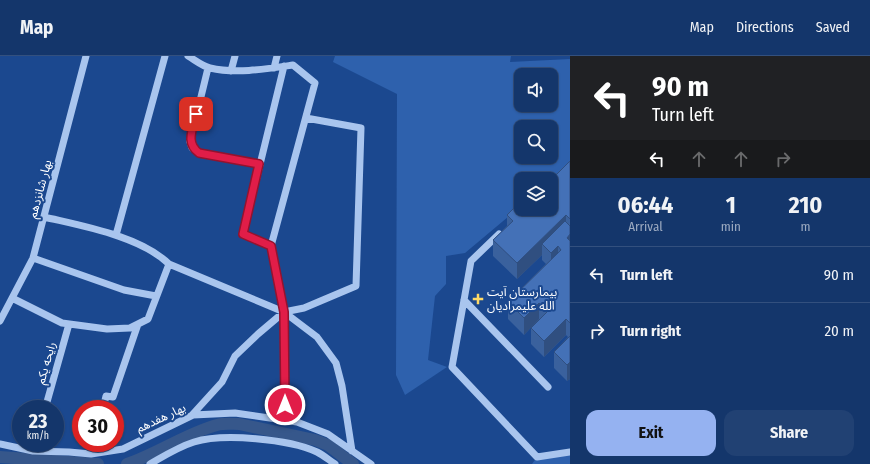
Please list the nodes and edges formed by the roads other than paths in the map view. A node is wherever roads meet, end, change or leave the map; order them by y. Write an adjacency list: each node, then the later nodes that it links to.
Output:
1 (86, 56): 12 (street, بهار شانزدهم)
2 (165, 56): 14 (street)
3 (188, 56): 7 (street)
4 (235, 56): 9 (street)
5 (277, 56): 8 (street)
6 (284, 66): 8 (street); 10 (street); 11 (street)
7 (208, 68): 9 (street); 11 (street)
8 (274, 68): 9 (street)
9 (231, 71)
10 (306, 118): 15 (street); 21 (street)
11 (259, 164): 15 (street)
12 (44, 217): 14 (street); 16 (street, بهار شانزدهم)
13 (505, 230): 20 (street)
14 (116, 235): 17 (street)
15 (271, 246): 21 (street)
16 (33, 258): 18 (street); 19 (street, بهار شانزدهم)
17 (169, 264): 18 (street); 21 (street)
18 (156, 296): 24 (street)
19 (12, 298): 22 (street, بهار شانزدهم); 23 (street)
20 (464, 300): 25 (street); 34 (street)
21 (284, 312): 28 (street); 29 (street); 32 (street)
22 (0, 321)
23 (69, 324): 24 (street); 26 (street, رایحه یکم)
24 (138, 324): 27 (street)
25 (548, 387)
26 (48, 400)
27 (105, 400)
28 (192, 415): 29 (street, بهار هفدهم); 35 (street, بهار هفدهم)
29 (285, 420): 32 (street, بهار هفدهم)
30 (0, 444): 31 (street, بهار هفدهم)
31 (12, 447)
32 (352, 451): 38 (street, بهار هفدهم)
33 (64, 452): 35 (street, بهار هفدهم)
34 (570, 452)
35 (91, 454)
36 (150, 464): 37 (street)
37 (335, 464)
38 (371, 464)

